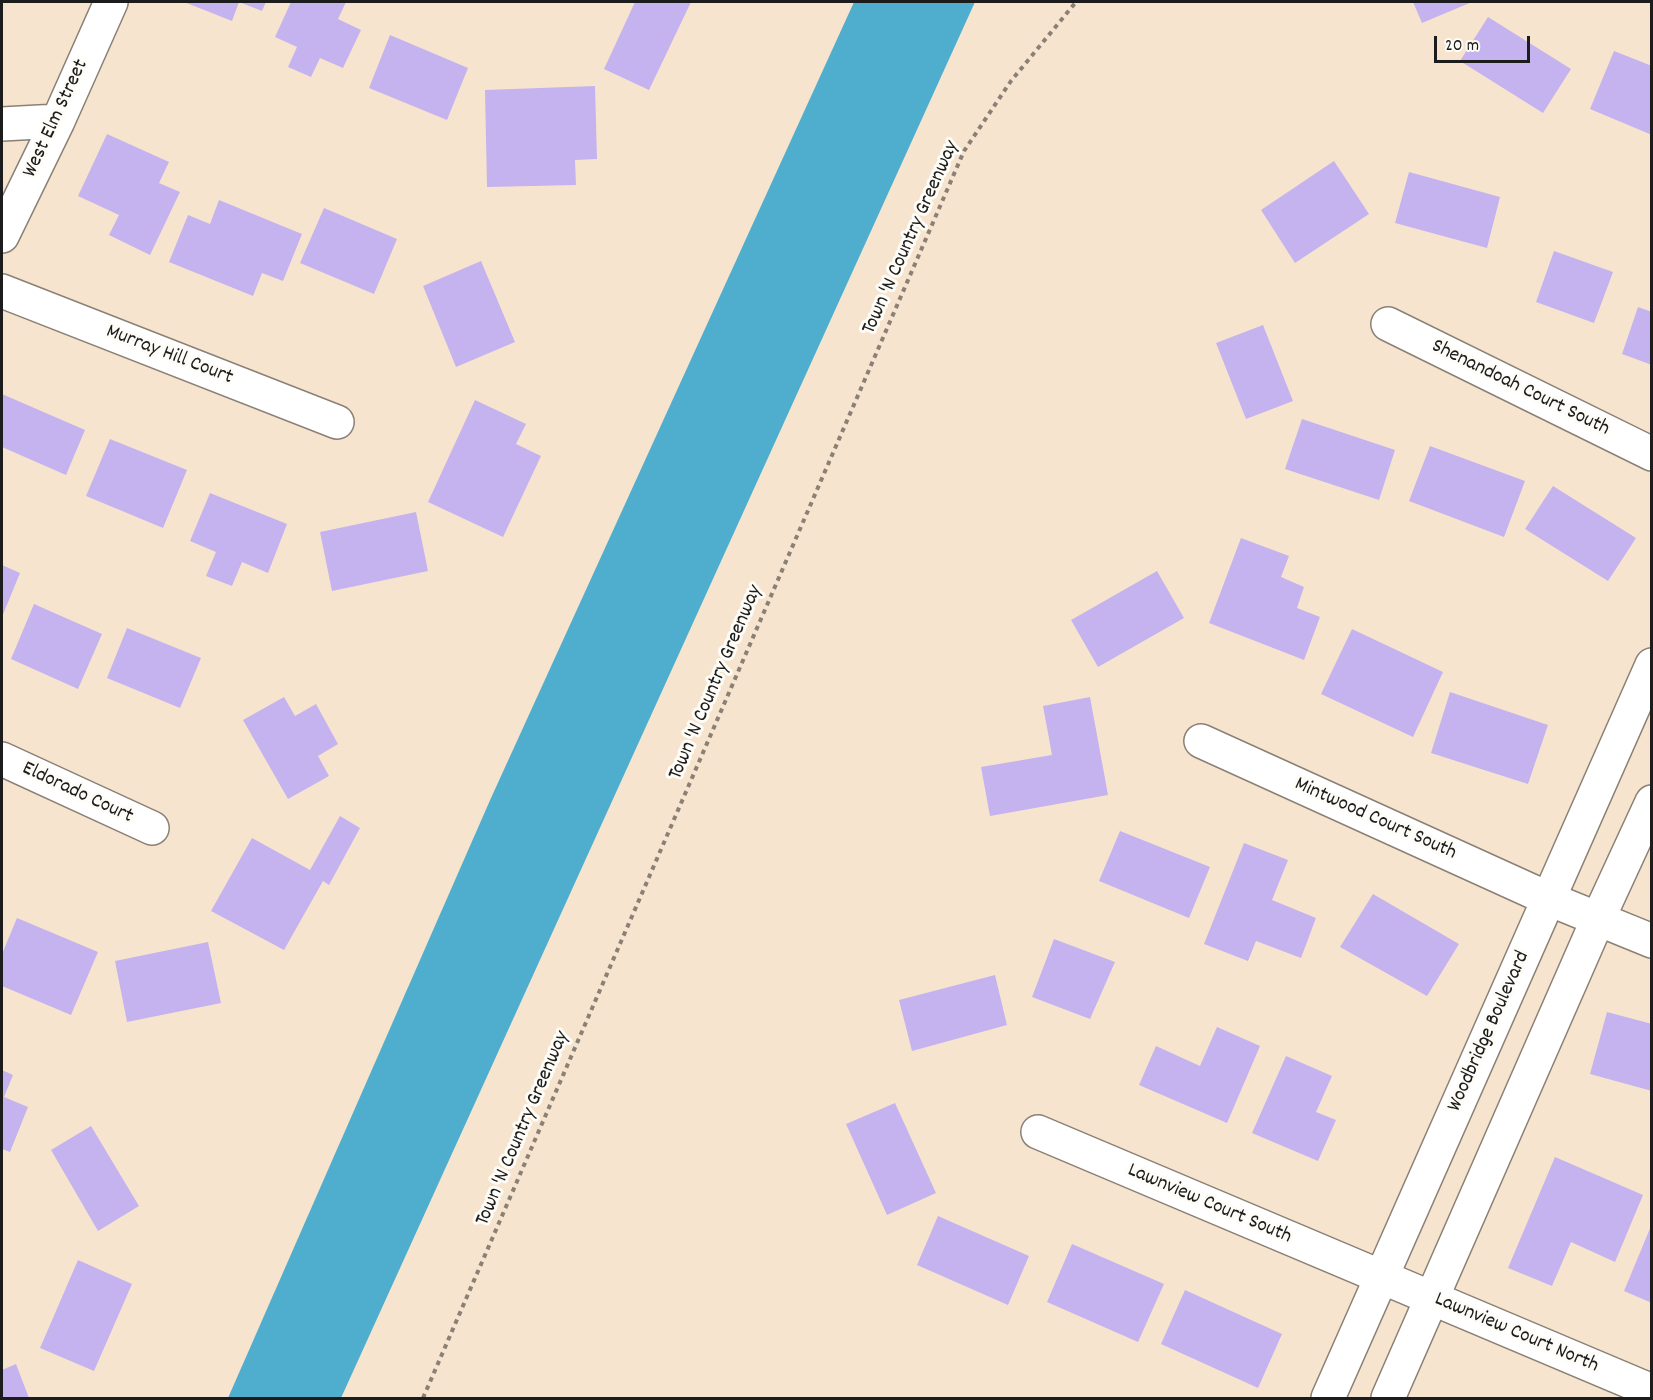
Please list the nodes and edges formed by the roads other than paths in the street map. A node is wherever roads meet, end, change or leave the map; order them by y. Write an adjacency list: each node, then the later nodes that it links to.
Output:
1 (111, 2): 2 (street, West Elm Street)
2 (58, 121): 3 (street); 4 (street, West Elm Street)
3 (2, 124)
4 (2, 236)
5 (2, 291): 7 (street, Murray Hill Court)
6 (1388, 324): 8 (street, Shenandoah Court South)
7 (337, 422)
8 (1652, 454)
9 (1652, 665): 14 (street, Woodbridge Boulevard)
10 (1201, 741): 14 (street, Mintwood Court South)
11 (2, 759): 13 (street, Eldorado Court)
12 (1652, 802): 15 (street)
13 (152, 828)
14 (1549, 898): 15 (street, Mintwood Court South); 18 (street, Woodbridge Boulevard)
15 (1598, 919): 16 (street, Mintwood Court South); 19 (street)
16 (1652, 941)
17 (1038, 1132): 18 (street, Lawnview Court South)
18 (1380, 1278): 19 (street, Lawnview Court North); 21 (street, Woodbridge Boulevard)
19 (1432, 1300): 20 (street, Lawnview Court North); 22 (street)
20 (1652, 1391)
21 (1328, 1398)
22 (1388, 1398)

